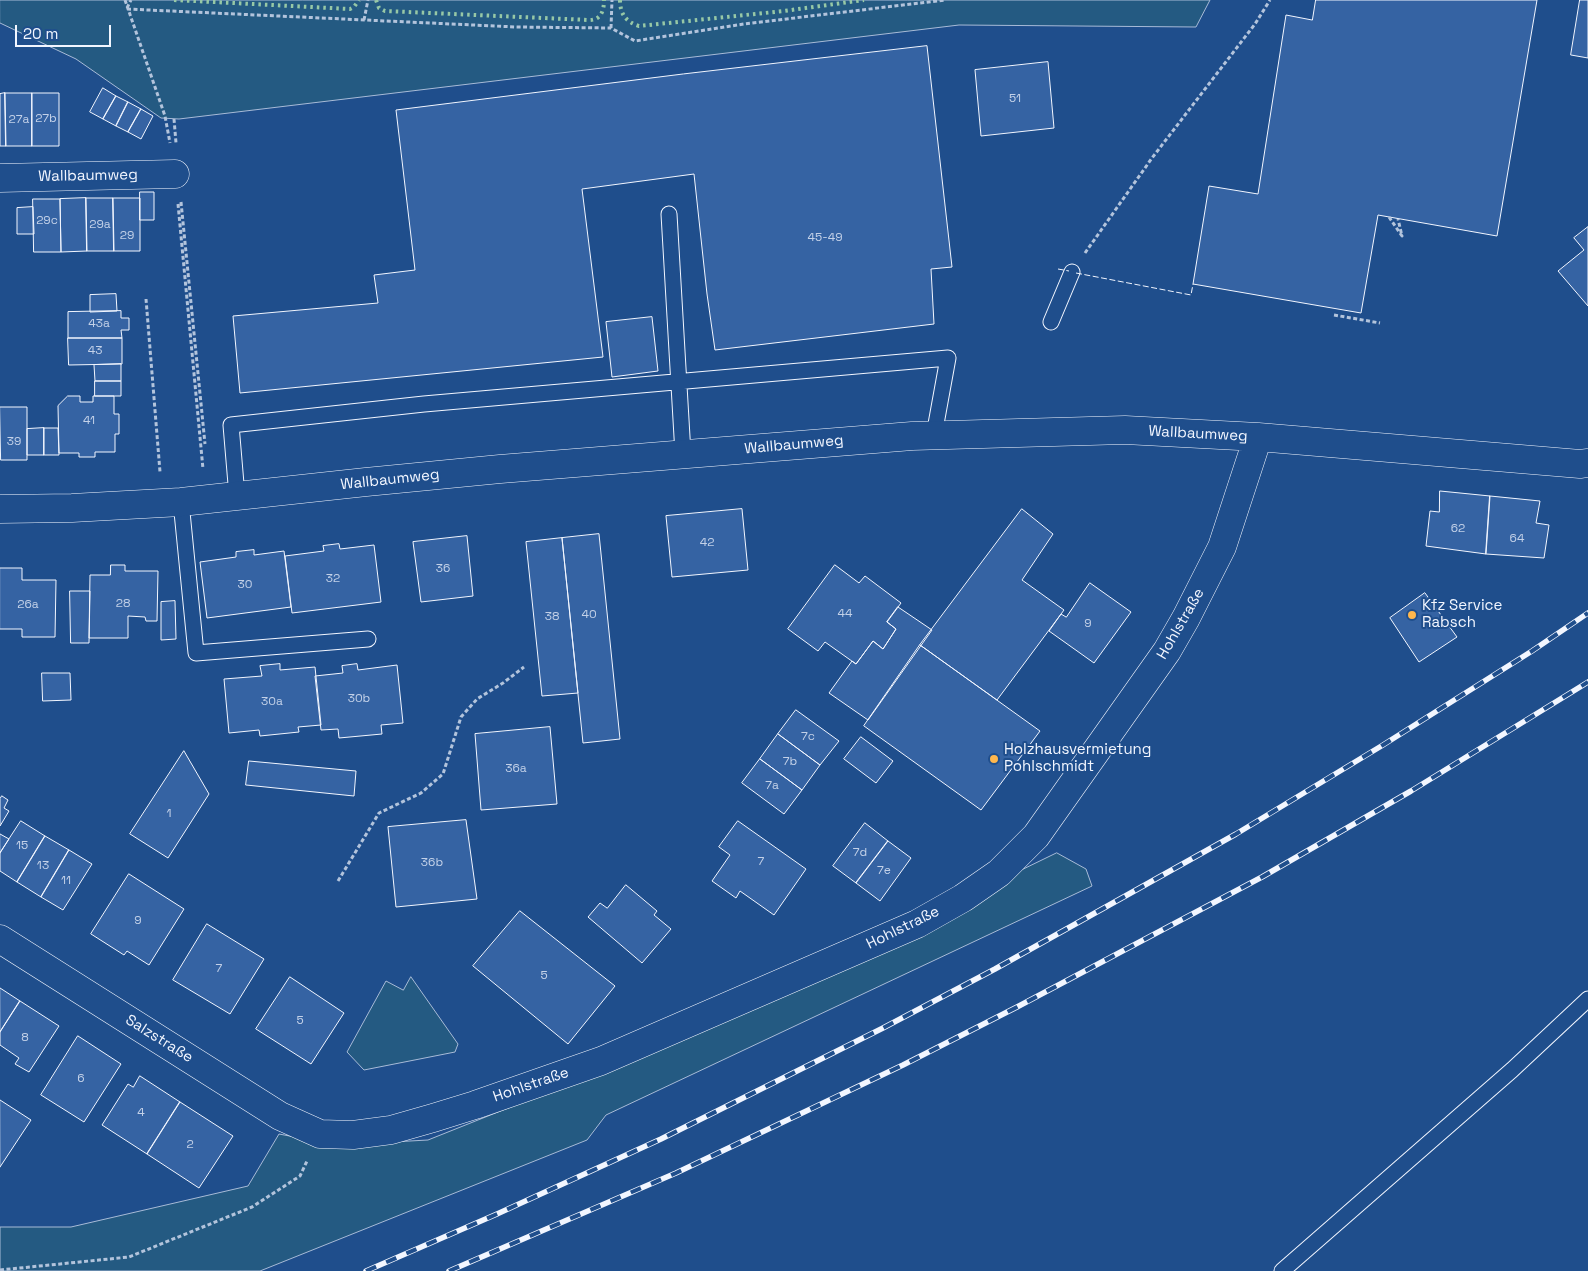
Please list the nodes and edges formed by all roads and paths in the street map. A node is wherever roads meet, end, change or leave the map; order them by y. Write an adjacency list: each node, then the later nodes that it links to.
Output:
1 (125, 0): 7 (path)
2 (131, 0): 7 (path)
3 (368, 0): 8 (path)
4 (612, 0): 9 (path)
5 (945, 0): 9 (path)
6 (1270, 0): 16 (path)
7 (127, 9): 8 (path); 11 (path)
8 (364, 20): 9 (path)
9 (611, 28)
10 (174, 119): 11 (path)
11 (178, 173): 12 (street, Wallbaumweg); 24 (path); 28 (path)
12 (0, 178)
13 (669, 214): 21 (lane)
14 (1389, 217): 15 (path)
15 (1398, 219)
16 (1072, 272): 19 (lane)
17 (146, 298): 28 (path)
18 (1334, 315): 20 (path)
19 (1051, 322)
20 (1380, 323)
21 (679, 382): 22 (lane); 25 (lane); 27 (lane)
22 (934, 436): 23 (street, Wallbaumweg); 25 (street, Wallbaumweg)
23 (1258, 438): 26 (street, Wallbaumweg); 35 (street, Hohlstraße)
24 (205, 444)
25 (683, 454): 27 (street, Wallbaumweg)
26 (1588, 463)
27 (237, 496): 28 (street, Wallbaumweg)
28 (183, 501): 29 (street, Wallbaumweg); 30 (lane)
29 (0, 509)
30 (368, 639)
31 (524, 667): 32 (path)
32 (338, 880)
33 (0, 939): 35 (street, Salzstraße)
34 (1588, 999): 37 (lane)
35 (320, 1134): 36 (path)
36 (0, 1270)
37 (1282, 1271)

